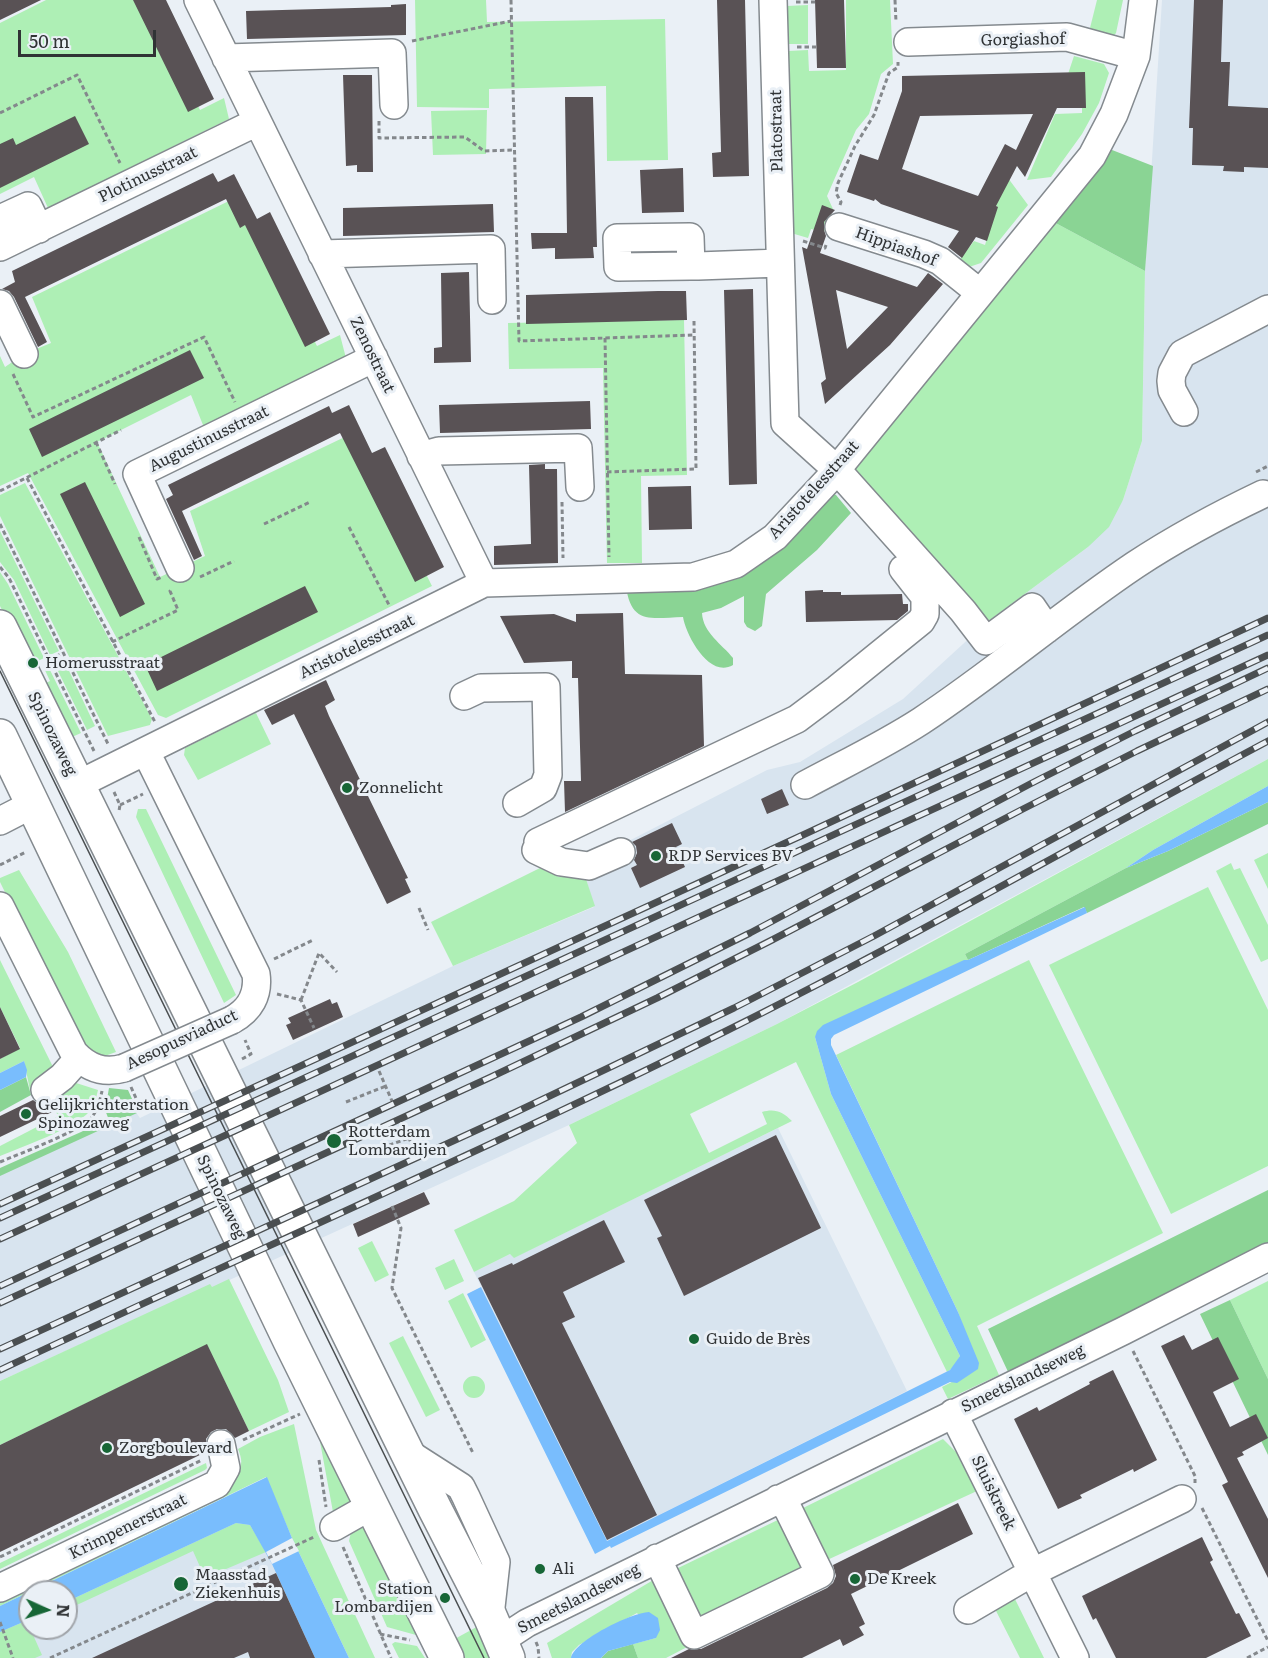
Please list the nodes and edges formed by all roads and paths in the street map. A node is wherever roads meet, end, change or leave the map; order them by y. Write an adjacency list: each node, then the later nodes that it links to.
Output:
1 (198, 0): 10 (street, Zenostraat)
2 (510, 0): 6 (path)
3 (773, 0): 19 (street, Platostraat)
4 (895, 0): 7 (path)
5 (1143, 0): 9 (street, Aristotelesstraat)
6 (511, 21): 8 (path); 14 (path)
7 (901, 44): 9 (street, Gorgiashof); 17 (path)
8 (392, 53): 10 (street); 11 (street)
9 (1136, 56): 24 (street, Aristotelesstraat)
10 (226, 58): 13 (street, Zenostraat)
11 (386, 111): 14 (path)
12 (0, 113): 15 (path)
13 (257, 122): 15 (street, Plotinusstraat); 21 (street, Zenostraat)
14 (514, 150): 30 (path)
15 (130, 184): 18 (street, Plotinusstraat)
16 (0, 219): 18 (street)
17 (835, 226): 19 (path); 24 (street, Hippiashof)
18 (39, 229): 20 (street, Plotinusstraat)
19 (779, 232): 22 (street, Platostraat)
20 (0, 248)
21 (322, 254): 25 (street); 32 (street, Zenostraat)
22 (780, 263): 23 (street); 38 (street, Platostraat)
23 (691, 266)
24 (980, 293): 38 (street, Aristotelesstraat)
25 (492, 300)
26 (0, 304): 31 (street)
27 (1268, 309): 33 (street)
28 (694, 321): 29 (path)
29 (693, 335): 30 (path); 37 (path)
30 (605, 338): 37 (path)
31 (24, 354): 34 (path)
32 (374, 358): 34 (street, Augustinusstraat); 36 (street, Zenostraat)
33 (1184, 412)
34 (245, 422): 49 (street, Augustinusstraat)
35 (121, 430): 39 (path)
36 (421, 456): 40 (street); 52 (street, Zenostraat)
37 (607, 472): 50 (path)
38 (832, 474): 50 (street, Aristotelesstraat); 55 (street); 69 (street)
39 (27, 478): 41 (path); 56 (path)
40 (580, 488): 51 (path)
41 (0, 491)
42 (310, 502): 45 (path)
43 (1257, 503): 55 (street)
44 (0, 524): 57 (path)
45 (264, 524)
46 (348, 526): 53 (path)
47 (234, 561): 49 (path)
48 (0, 567): 58 (path, Spinozaweg)
49 (184, 578): 56 (path)
50 (610, 579): 51 (street, Aristotelesstraat)
51 (564, 581): 52 (street, Aristotelesstraat)
52 (484, 583): 53 (street, Aristotelesstraat)
53 (400, 626): 62 (street, Aristotelesstraat)
54 (0, 627): 63 (main road, Spinozaweg)
55 (1047, 629): 64 (street)
56 (112, 642): 62 (path)
57 (63, 653): 58 (path); 63 (path)
58 (49, 660): 59 (path); 63 (path, Spinozaweg)
59 (41, 664)
60 (464, 696): 65 (street)
61 (0, 736): 66 (main road, Spinozaweg)
62 (156, 747): 63 (street, Aristotelesstraat); 80 (street, Aesopusviaduct)
63 (100, 774): 113 (main road, Spinozaweg)
64 (805, 784)
65 (517, 803)
66 (33, 804): 67 (street); 103 (main road, Spinozaweg)
67 (0, 821)
68 (26, 852): 70 (path)
69 (621, 852)
70 (0, 865)
71 (0, 906): 81 (street, Aesopusviaduct)
72 (419, 908): 73 (path)
73 (428, 930)
74 (313, 940): 75 (path)
75 (287, 954)
76 (337, 972): 78 (path)
77 (284, 995): 78 (path)
78 (301, 1000): 79 (path)
79 (314, 1028)
80 (238, 1029): 82 (path); 84 (street, Aesopusviaduct, bridge)
81 (79, 1058): 84 (street, Aesopusviaduct); 86 (street)
82 (238, 1061)
83 (379, 1071): 85 (path)
84 (120, 1077): 89 (path); 94 (path)
85 (386, 1086): 87 (path); 88 (path)
86 (45, 1089)
87 (392, 1101)
88 (346, 1102)
89 (140, 1105)
90 (403, 1123): 91 (path)
91 (409, 1138): 92 (path); 93 (path)
92 (415, 1153)
93 (368, 1154)
94 (0, 1162)
95 (392, 1206): 100 (path)
96 (1268, 1257): 98 (street, Smeetslandseweg)
97 (304, 1412): 99 (path)
98 (953, 1413): 102 (street, Smeetslandseweg); 108 (street, Sluiskreek)
99 (216, 1450): 106 (path); 109 (street, Krimpenerstraat); 110 (street, Krimpenerstraat)
100 (472, 1453)
101 (1182, 1498): 108 (street)
102 (778, 1499): 107 (street, Smeetslandseweg); 107 (street, Smeetslandseweg)
103 (371, 1506): 104 (street); 115 (main road, Spinozaweg)
104 (334, 1527)
105 (296, 1545): 117 (path)
106 (0, 1557)
107 (657, 1558): 113 (street, Smeetslandseweg)
108 (1033, 1572): 111 (street); 119 (street, Sluiskreek)
109 (0, 1576)
110 (0, 1588)
111 (968, 1610)
112 (0, 1622): 116 (path)
113 (507, 1634): 118 (path)
114 (1268, 1647): 120 (path)
115 (446, 1657)
116 (13, 1658)
117 (50, 1658)
118 (538, 1658)
119 (1075, 1658)
120 (1247, 1658)

